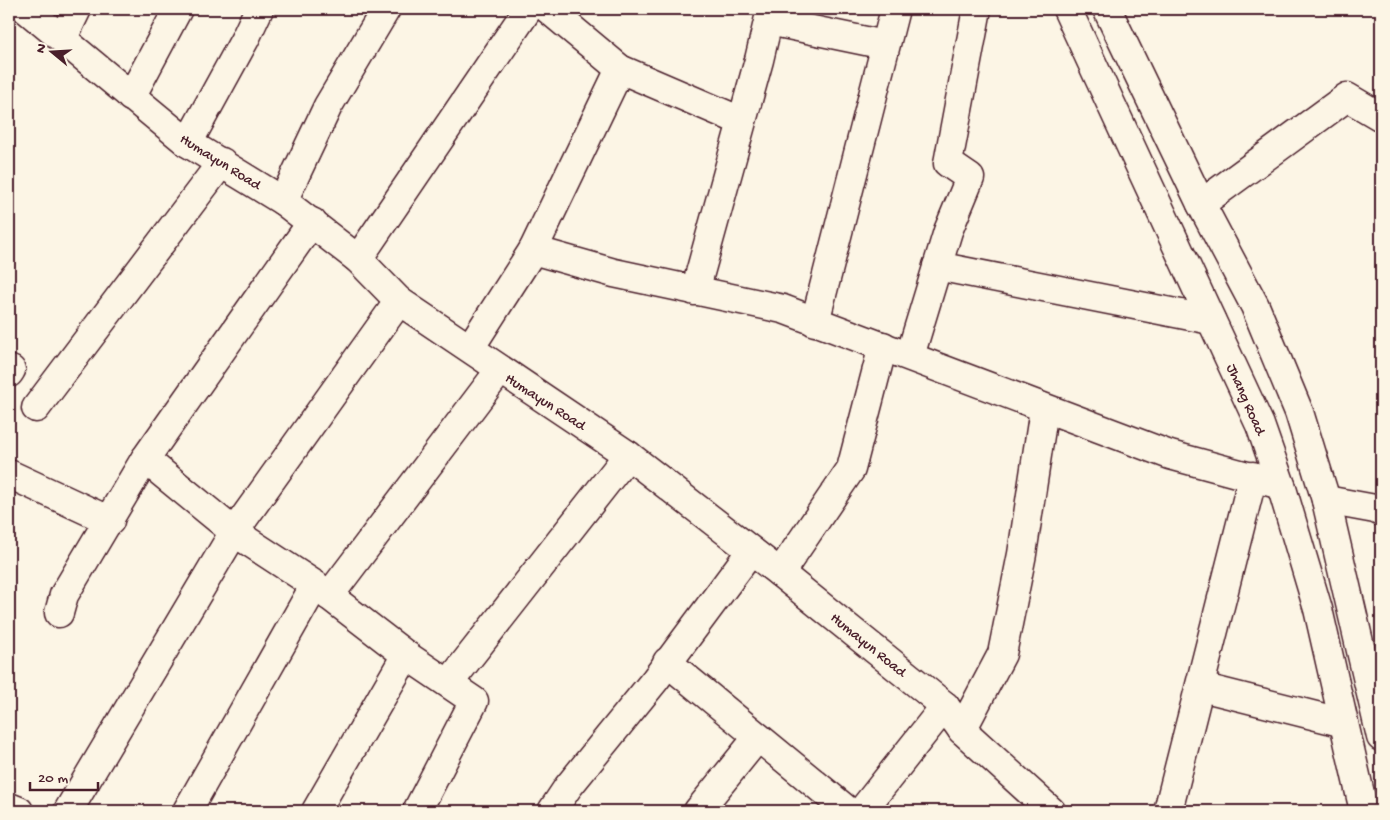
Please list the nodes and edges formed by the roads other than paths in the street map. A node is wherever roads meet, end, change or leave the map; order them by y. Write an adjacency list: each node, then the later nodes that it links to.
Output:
1 (26, 9): 13 (main road, Humayun Road)
2 (77, 9): 13 (main road)
3 (178, 9): 16 (main road)
4 (259, 9): 19 (main road)
5 (386, 9): 21 (main road)
6 (528, 9): 25 (main road)
7 (548, 9): 15 (main road)
8 (895, 9): 14 (main road)
9 (977, 9): 26 (main road)
10 (1067, 9): 29 (main road, Jhang Road)
11 (1107, 9): 22 (main road)
12 (770, 15): 14 (main road); 18 (main road)
13 (63, 38): 16 (main road, Humayun Road)
14 (885, 45): 30 (main road)
15 (620, 70): 18 (main road); 24 (main road)
16 (131, 97): 19 (main road, Humayun Road)
17 (1381, 117): 22 (main road)
18 (741, 121): 27 (main road)
19 (188, 143): 20 (main road, Humayun Road)
20 (222, 162): 21 (main road, Humayun Road); 35 (main road)
21 (283, 200): 23 (main road, Humayun Road)
22 (1201, 204): 42 (main road)
23 (312, 222): 25 (main road, Humayun Road); 38 (main road)
24 (533, 250): 27 (main road); 32 (main road)
25 (358, 259): 28 (main road, Humayun Road)
26 (937, 266): 29 (main road); 33 (main road)
27 (696, 291): 30 (main road)
28 (399, 302): 32 (main road, Humayun Road); 45 (main road)
29 (1211, 320): 41 (main road, Jhang Road)
30 (816, 322): 31 (main road)
31 (882, 346): 33 (main road); 47 (main road)
32 (470, 348): 34 (main road, Humayun Road)
33 (910, 356): 36 (main road)
34 (500, 370): 37 (main road, Humayun Road); 48 (main road)
35 (36, 408)
36 (1044, 409): 40 (main road); 58 (main road)
37 (628, 455): 46 (main road, Humayun Road); 54 (main road)
38 (146, 459): 44 (main road); 45 (main road)
39 (9, 474): 44 (main road)
40 (1253, 476): 41 (main road); 55 (main road)
41 (1281, 485): 50 (main road, Jhang Road)
42 (1326, 500): 43 (main road); 49 (main road)
43 (1381, 512)
44 (110, 521): 51 (main road)
45 (234, 532): 48 (main road); 63 (main road)
46 (751, 551): 47 (main road, Humayun Road); 53 (main road)
47 (780, 573): 56 (main road, Humayun Road)
48 (322, 590): 52 (main road); 64 (main road)
49 (1349, 598): 50 (main road); 60 (main road)
50 (1318, 609): 57 (main road, Jhang Road)
51 (58, 613)
52 (406, 656): 54 (main road); 65 (main road)
53 (668, 662): 59 (main road); 67 (main road)
54 (449, 683): 66 (main road)
55 (1201, 687): 57 (main road); 72 (main road)
56 (946, 706): 58 (main road, Humayun Road); 70 (main road)
57 (1344, 723): 73 (main road, Jhang Road)
58 (962, 730): 71 (main road, Humayun Road)
59 (758, 737): 68 (main road); 69 (main road)
60 (1381, 737)
61 (9, 807): 62 (main road)
62 (19, 811)
63 (68, 811)
64 (187, 811)
65 (316, 811)
66 (417, 811)
67 (552, 811)
68 (698, 811)
69 (848, 811)
70 (862, 811)
71 (1051, 811)
72 (1168, 811)
73 (1364, 811)

